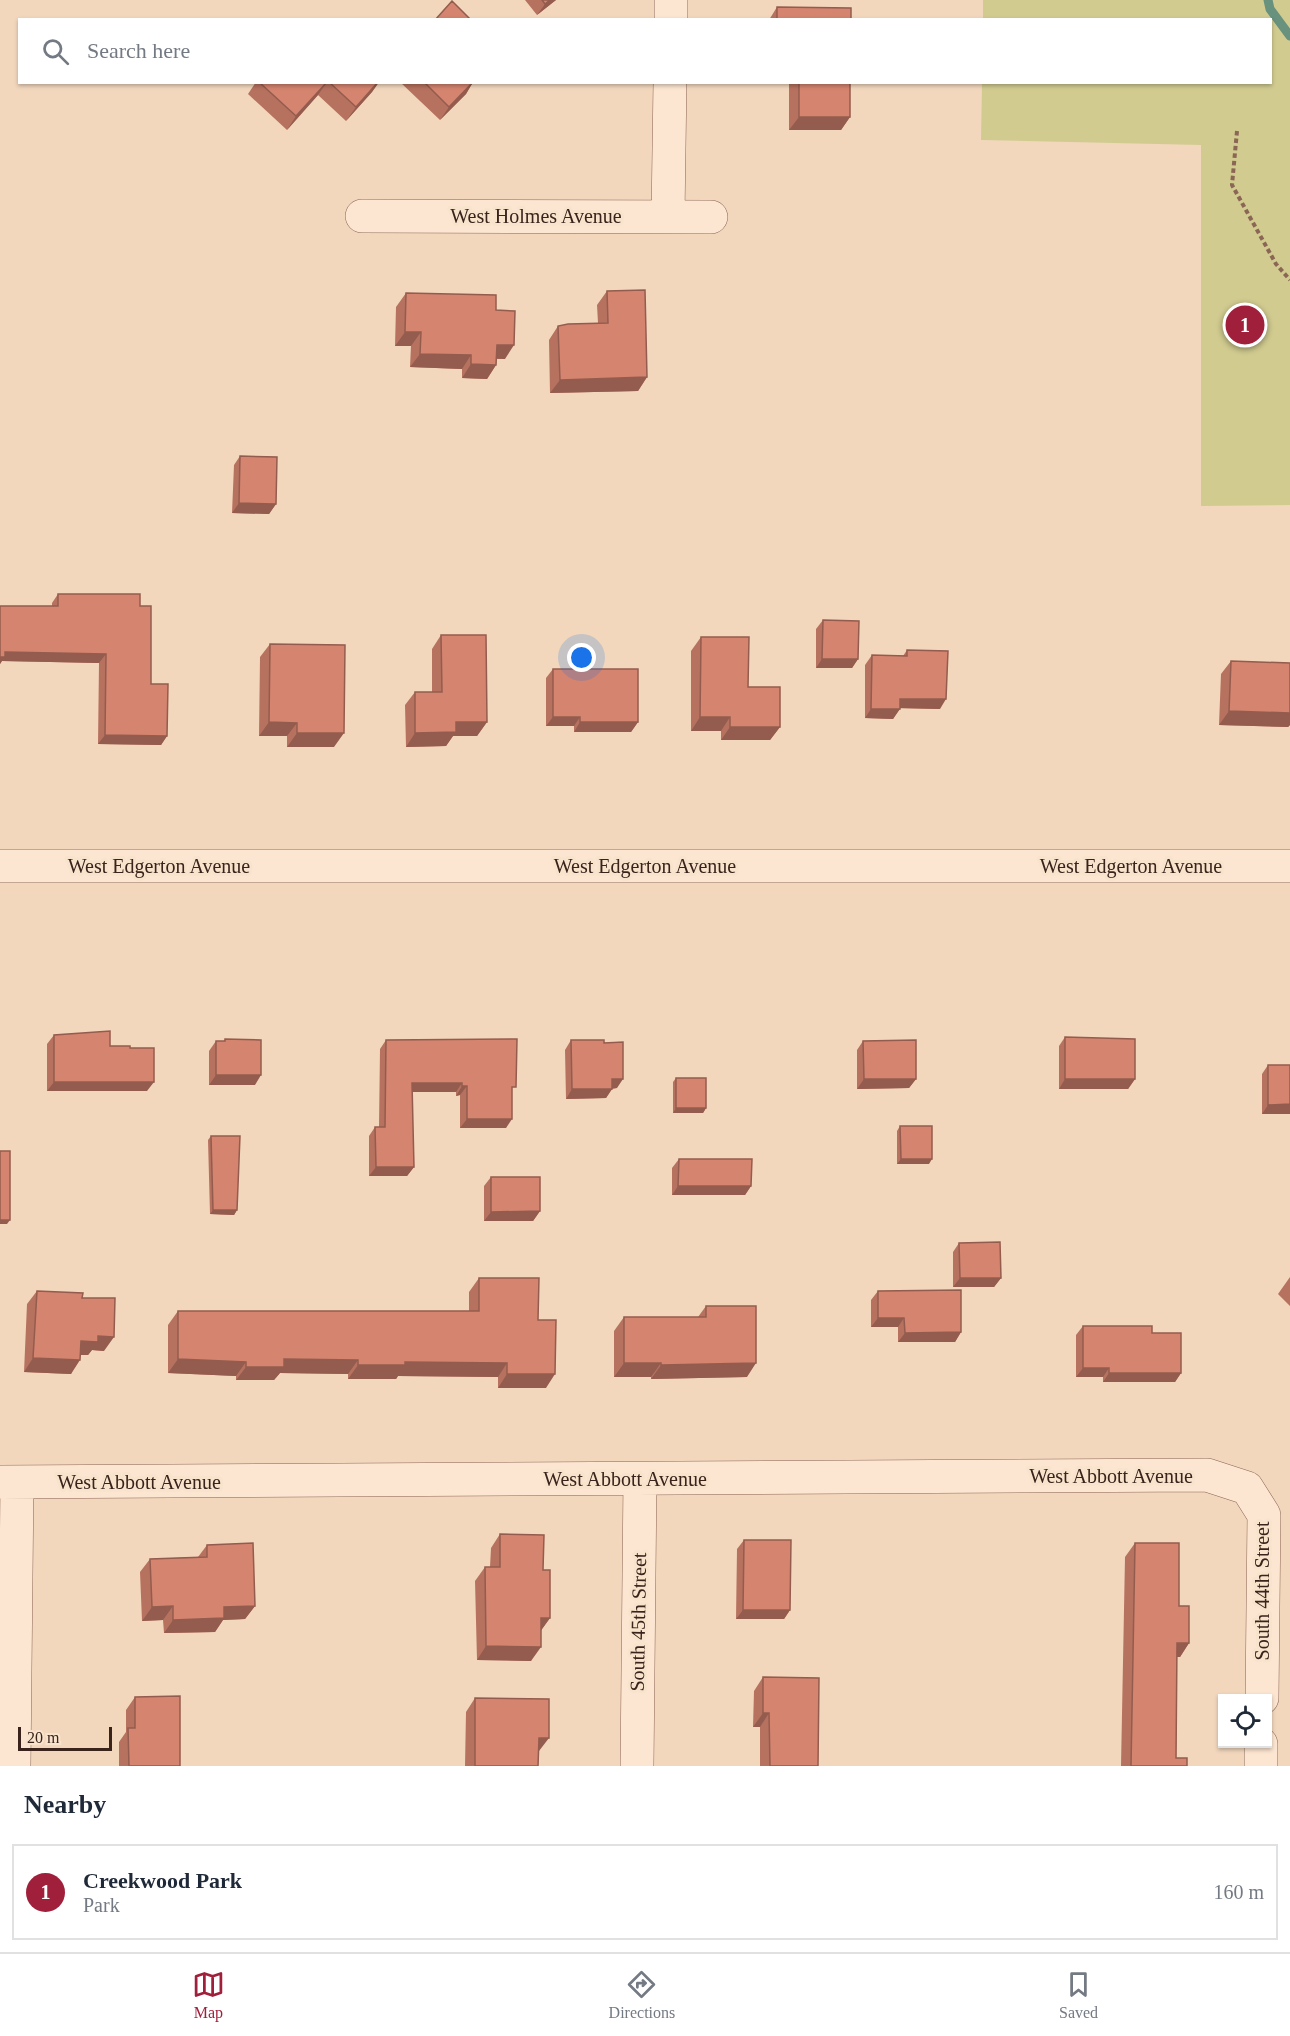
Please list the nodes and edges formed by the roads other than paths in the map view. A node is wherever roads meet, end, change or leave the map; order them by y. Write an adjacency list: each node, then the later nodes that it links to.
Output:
1 (671, 0): 2 (street)
2 (671, 18)
3 (670, 84): 5 (street)
4 (362, 216): 5 (street, West Holmes Avenue)
5 (668, 216): 6 (street, West Holmes Avenue)
6 (711, 217)
7 (0, 866): 8 (street, West Edgerton Avenue)
8 (1290, 866)
9 (640, 1479): 10 (street, West Abbott Avenue); 11 (street, West Abbott Avenue); 15 (street, South 45th Street)
10 (8, 1482): 14 (street)
11 (1247, 1488): 12 (street, South 44th Street)
12 (1262, 1694)
13 (1261, 1748): 16 (street)
14 (14, 1766)
15 (637, 1766)
16 (1261, 1766)

